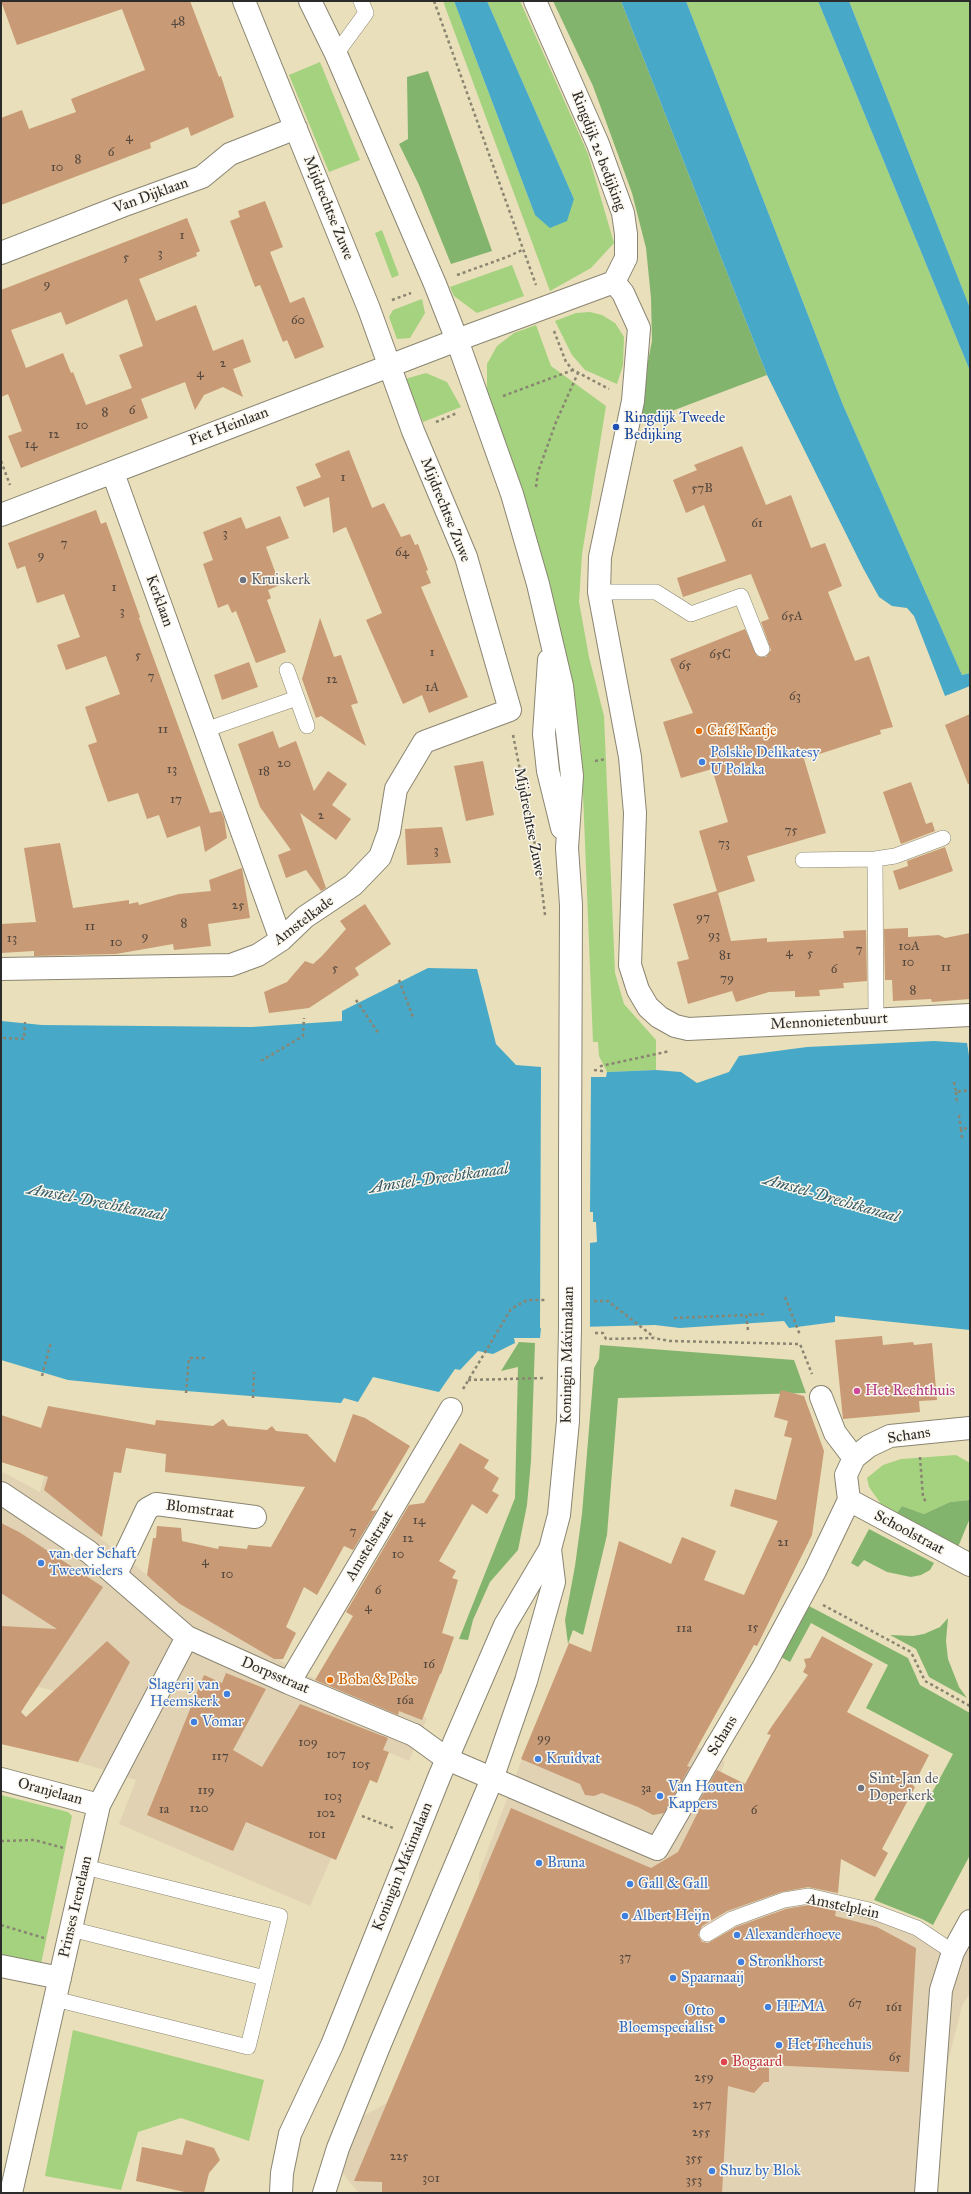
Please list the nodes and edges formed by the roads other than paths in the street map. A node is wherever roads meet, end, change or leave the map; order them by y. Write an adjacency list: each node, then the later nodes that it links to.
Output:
1 (244, 1): 6 (street, Mijdrechtse Zuwe)
2 (310, 1): 5 (street, Mijdrechtse Zuwe)
3 (361, 1): 5 (lane)
4 (535, 1): 8 (street, Ringdijk 2e bedijking)
5 (336, 54): 9 (street, Mijdrechtse Zuwe)
6 (296, 128): 7 (street, Van Dijklaan); 10 (street, Mijdrechtse Zuwe)
7 (1, 253)
8 (614, 282): 9 (street); 13 (street)
9 (457, 340): 10 (street, Piet Heinlaan); 27 (street, Mijdrechtse Zuwe)
10 (389, 365): 11 (street, Piet Heinlaan); 17 (street, Mijdrechtse Zuwe)
11 (113, 472): 12 (street, Piet Heinlaan); 19 (street, Kerklaan)
12 (1, 515)
13 (599, 592): 14 (lane); 26 (street, Mennonietenbuurt)
14 (762, 649)
15 (287, 670): 16 (lane)
16 (296, 698): 18 (lane); 19 (lane)
17 (510, 710): 23 (street, Amstelkade)
18 (307, 726)
19 (205, 730): 23 (street, Kerklaan)
20 (943, 838): 21 (lane)
21 (875, 859): 22 (lane); 26 (lane)
22 (803, 860)
23 (281, 940): 24 (street, Amstelkade)
24 (1, 969)
25 (970, 1015): 26 (street, Mennonietenbuurt)
26 (876, 1019)
27 (570, 1160): 35 (street, Koningin Máximalaan, bridge)
28 (821, 1397): 31 (street)
29 (451, 1409): 39 (street, Amstelstraat)
30 (967, 1428): 31 (street, Schans)
31 (854, 1458): 33 (street, Schans)
32 (1, 1493): 37 (street, Dorpsstraat)
33 (849, 1500): 36 (street, Schoolstraat); 41 (street, Schans)
34 (255, 1517): 37 (street, Blomstraat)
35 (550, 1549): 40 (street, Koningin Máximalaan); 41 (street, Koningin Máximalaan)
36 (970, 1565)
37 (116, 1574): 38 (street, Dorpsstraat)
38 (187, 1637): 39 (street, Dorpsstraat); 43 (street, Prinses Irenelaan)
39 (289, 1683): 40 (street, Dorpsstraat)
40 (447, 1759): 41 (street, Schans); 54 (street, Koningin Máximalaan)
41 (492, 1779): 55 (street, Koningin Máximalaan)
42 (1, 1780): 43 (street, Oranjelaan)
43 (99, 1805): 44 (street, Prinses Irenelaan)
44 (86, 1861): 47 (street, Prinses Irenelaan); 51 (lane)
45 (970, 1921): 48 (street)
46 (707, 1934): 48 (lane, Amstelplein)
47 (69, 1936): 50 (street, Prinses Irenelaan); 51 (lane)
48 (953, 1952): 56 (street)
49 (1, 1966): 50 (street)
50 (60, 1978): 52 (street, Prinses Irenelaan)
51 (265, 1978): 52 (lane)
52 (55, 1999): 53 (street, Prinses Irenelaan)
53 (12, 2193)
54 (281, 2193)
55 (324, 2193)
56 (926, 2193)

